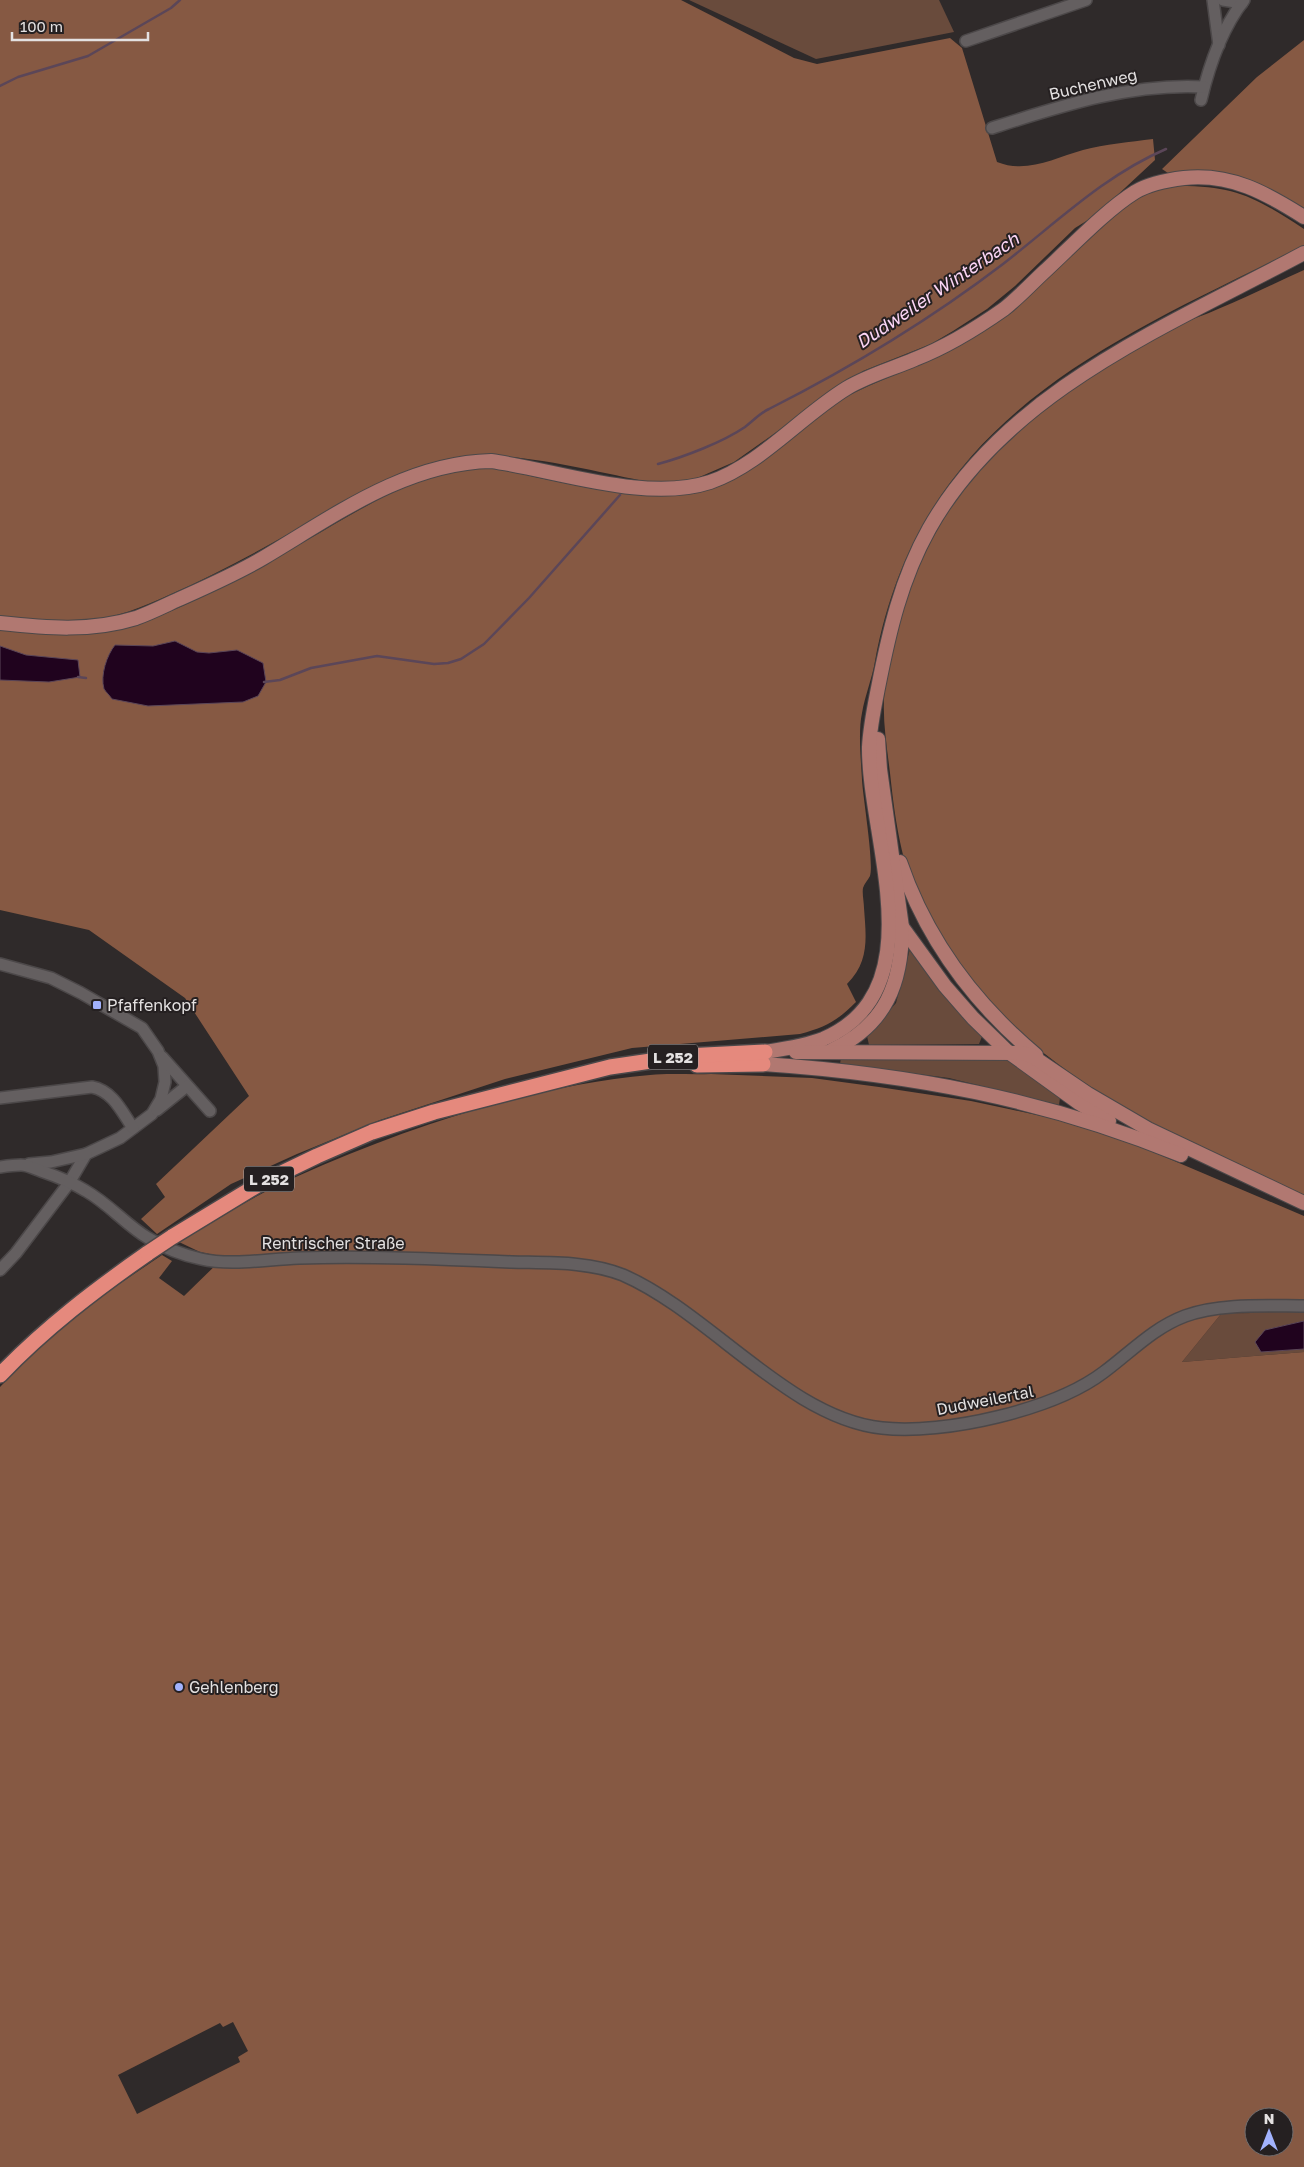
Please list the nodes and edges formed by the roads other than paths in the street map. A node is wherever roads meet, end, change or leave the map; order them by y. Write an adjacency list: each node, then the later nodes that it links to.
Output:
1 (1086, 0): 5 (street)
2 (1214, 0): 6 (street)
3 (1223, 0): 4 (street)
4 (1243, 1): 6 (street)
5 (966, 41)
6 (1218, 45): 7 (street)
7 (1204, 87): 8 (street); 9 (street, Buchenweg)
8 (1201, 100)
9 (992, 128)
10 (1304, 217): 14 (main road)
11 (1304, 253): 13 (main road)
12 (1304, 263): 13 (main road)
13 (1185, 317): 15 (main road)
14 (0, 623)
15 (878, 690): 16 (main road); 17 (main road)
16 (891, 836): 18 (main road); 24 (main road)
17 (886, 891): 18 (main road); 23 (main road)
18 (902, 926): 21 (main road); 22 (main road)
19 (0, 964): 20 (street)
20 (158, 1051): 25 (street); 28 (street)
21 (1007, 1051): 22 (main road); 24 (main road); 30 (main road)
22 (828, 1052): 23 (main road)
23 (764, 1058): 30 (main road); 39 (highway, L 252, bridge)
24 (1057, 1073): 35 (main road)
25 (186, 1086): 27 (street); 28 (street)
26 (0, 1098): 29 (street)
27 (210, 1111)
28 (152, 1114): 29 (street)
29 (133, 1128): 31 (street)
30 (1133, 1136): 35 (main road)
31 (86, 1154): 32 (street); 34 (street)
32 (23, 1165): 33 (street, Rentrischer Straße); 34 (street, Rentrischer Straße)
33 (0, 1167)
34 (69, 1183): 36 (street); 38 (street, Rentrischer Straße)
35 (1304, 1204)
36 (0, 1270)
37 (1304, 1306): 38 (street, Dudweilertal)
38 (682, 1308)
39 (0, 1375)

